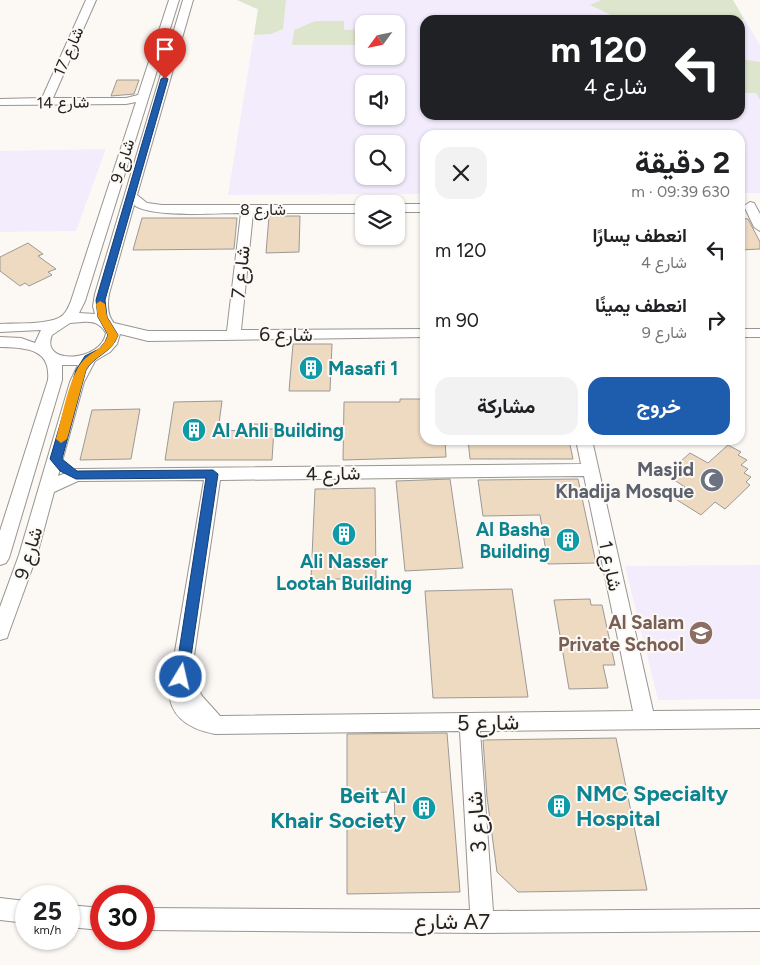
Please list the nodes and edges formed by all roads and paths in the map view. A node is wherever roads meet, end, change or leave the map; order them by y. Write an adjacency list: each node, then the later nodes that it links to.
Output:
1 (92, 0): 6 (street, شارع 17)
2 (174, 0): 4 (street, شارع 9)
3 (188, 0): 7 (street, شارع 9)
4 (142, 101): 6 (street, شارع 14); 16 (street, شارع 9)
5 (0, 102): 6 (street, شارع 14)
6 (46, 102)
7 (130, 196): 11 (street, شارع 8); 14 (street, شارع 9)
8 (750, 206): 15 (street)
9 (405, 208): 10 (street)
10 (420, 208)
11 (162, 209): 12 (street, شارع 8); 14 (street, شارع 8)
12 (247, 209): 13 (street, شارع 8); 22 (street, شارع 7)
13 (355, 209)
14 (122, 225): 17 (street, شارع 9)
15 (760, 228)
16 (62, 322): 17 (street); 18 (street); 25 (street)
17 (108, 325): 23 (street, شارع 6); 26 (street)
18 (0, 328)
19 (760, 332): 21 (street)
20 (420, 333): 22 (street, شارع 6)
21 (745, 333)
22 (234, 335): 23 (street, شارع 6)
23 (148, 336): 26 (street, شارع 6)
24 (0, 342): 25 (street)
25 (49, 355): 26 (street); 33 (street, شارع 9)
26 (95, 355): 28 (street, شارع 9)
27 (585, 445): 29 (street, شارع 1)
28 (56, 459): 31 (street); 32 (street, شارع 9)
29 (591, 470): 30 (street, شارع 4); 36 (street, شارع 1)
30 (213, 474): 31 (street, شارع 4); 37 (street, شارع 5)
31 (76, 475): 32 (street, شارع 4)
32 (48, 488): 34 (street, شارع 9)
33 (0, 558)
34 (0, 632)
35 (760, 720): 36 (street, شارع 5)
36 (645, 721): 37 (street, شارع 5)
37 (469, 723): 42 (street, شارع 3)
38 (0, 909): 39 (street)
39 (15, 911)
40 (155, 919): 42 (street, شارع A7)
41 (760, 920): 42 (street, شارع A7)
42 (482, 922)

